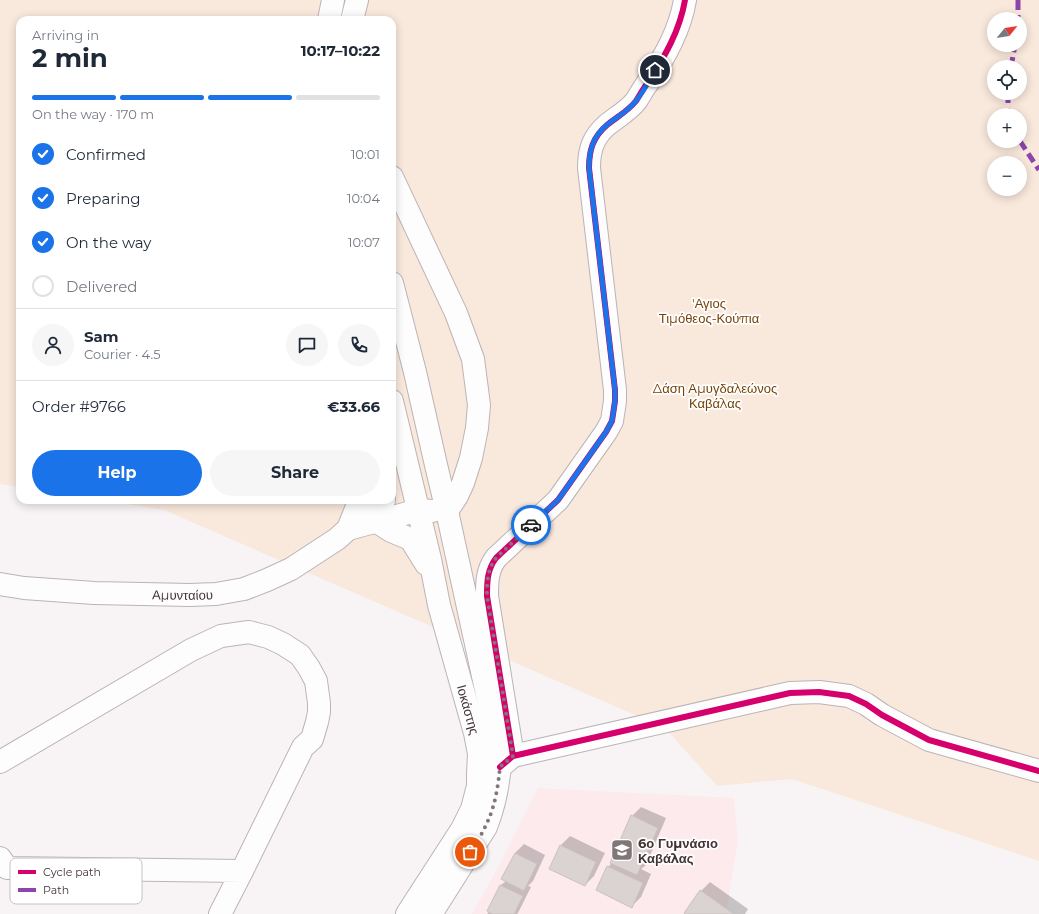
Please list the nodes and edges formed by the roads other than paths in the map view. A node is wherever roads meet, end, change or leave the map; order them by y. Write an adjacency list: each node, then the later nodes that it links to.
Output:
1 (333, 0): 4 (street)
2 (357, 0): 5 (street)
3 (685, 0): 19 (street)
4 (330, 16)
5 (353, 16)
6 (396, 186): 13 (street)
7 (396, 298): 9 (street, Ιοκάστης)
8 (396, 418): 11 (street, Ιοκάστης)
9 (442, 489): 11 (street, Αμυνταίου); 13 (street, Ιοκάστης)
10 (396, 498): 11 (street, Αμυνταίου)
11 (416, 500): 13 (street, Αμυνταίου); 14 (street, Αμυνταίου); 17 (street, Ιοκάστης)
12 (358, 505): 15 (street, Αμυνταίου)
13 (447, 511): 19 (street, Ιοκάστης)
14 (377, 522): 15 (street, Αμυνταίου); 17 (street)
15 (348, 529): 16 (street, Αμυνταίου)
16 (0, 584)
17 (434, 584): 26 (street, Ιοκάστης)
18 (0, 762): 24 (street)
19 (506, 762): 20 (street); 27 (street, Ιοκάστης)
20 (1039, 771)
21 (0, 858): 22 (street)
22 (10, 868)
23 (142, 870): 24 (street)
24 (242, 871): 25 (street)
25 (220, 914)
26 (407, 914)
27 (431, 914)

